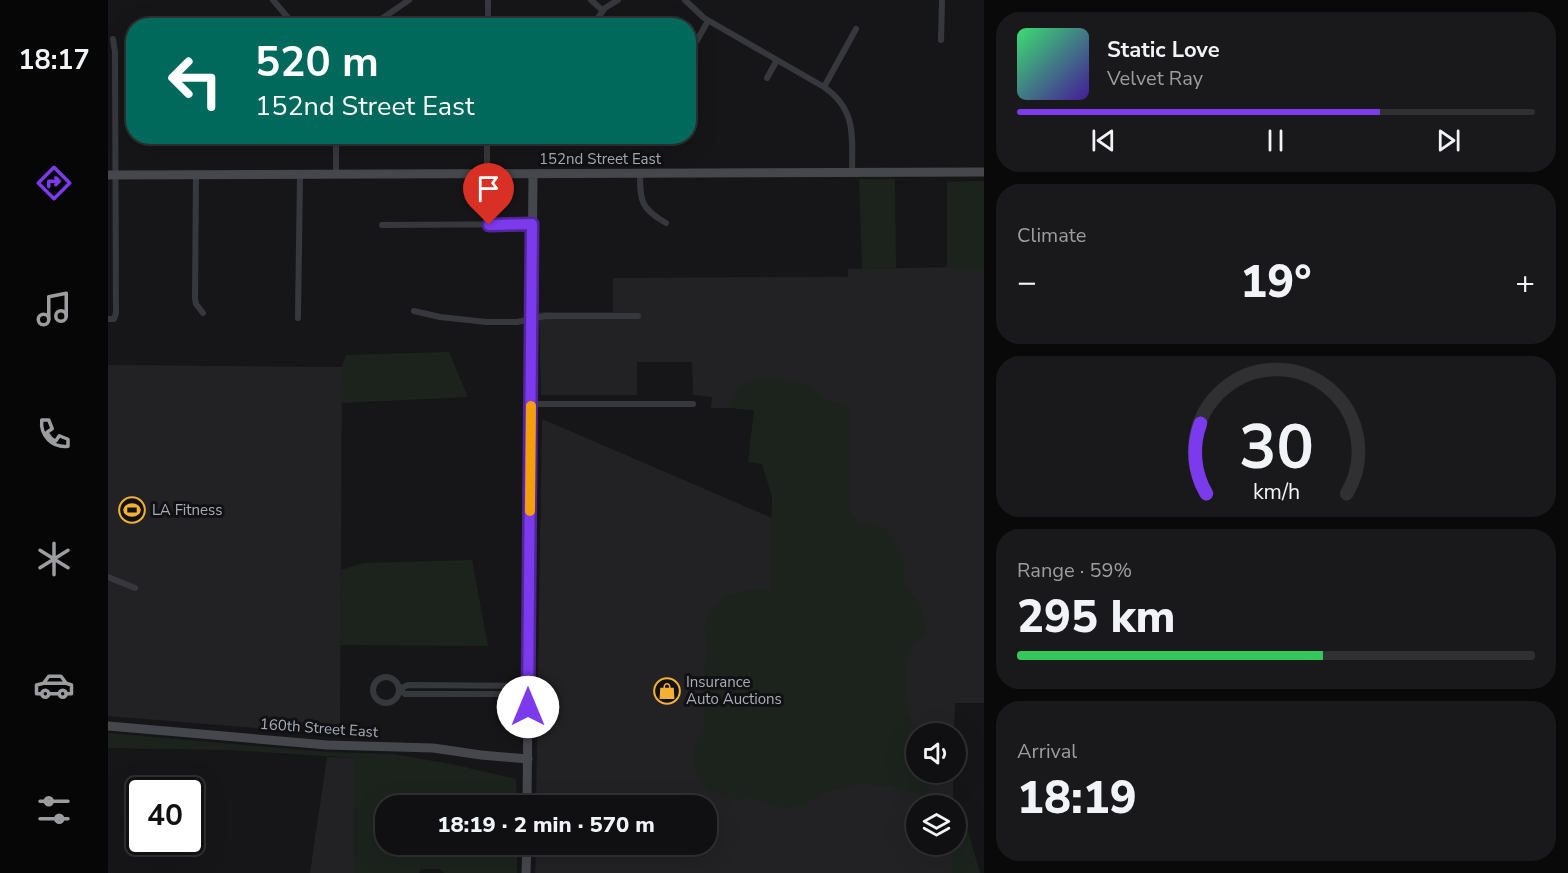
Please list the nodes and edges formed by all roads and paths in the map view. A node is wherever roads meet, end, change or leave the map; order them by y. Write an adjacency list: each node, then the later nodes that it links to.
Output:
1 (273, 0): 9 (street)
2 (409, 0): 10 (street)
3 (488, 0): 11 (street)
4 (591, 0): 8 (street)
5 (618, 0): 8 (street)
6 (686, 0): 13 (street)
7 (942, 0): 16 (street)
8 (603, 10): 12 (street)
9 (288, 18)
10 (383, 18)
11 (488, 18)
12 (598, 18)
13 (708, 21): 17 (street); 18 (street)
14 (856, 29): 20 (street)
15 (113, 39): 28 (street)
16 (942, 40)
17 (696, 42)
18 (777, 60): 19 (street); 20 (street)
19 (767, 78)
20 (824, 87): 24 (street)
21 (336, 144): 30 (street)
22 (487, 144): 25 (street)
23 (984, 172): 24 (street, 152nd Street East)
24 (852, 173): 27 (street, 152nd Street East)
25 (487, 174): 26 (street, 152nd Street East); 30 (street, 152nd Street East)
26 (533, 174): 27 (street, 152nd Street East); 33 (street)
27 (640, 174): 32 (street)
28 (112, 175): 29 (street, 152nd Street East); 39 (street)
29 (196, 175): 31 (street, 152nd Street East); 36 (street)
30 (336, 175): 31 (street, 152nd Street East)
31 (300, 176): 38 (street)
32 (666, 223)
33 (532, 224): 34 (street); 40 (street)
34 (382, 225)
35 (414, 311): 40 (street)
36 (202, 312)
37 (639, 316): 40 (street)
38 (298, 318)
39 (111, 319)
40 (532, 320): 41 (street)
41 (531, 404): 42 (street); 46 (street)
42 (693, 404)
43 (108, 577): 44 (street)
44 (135, 588)
45 (399, 689): 45 (street); 46 (street)
46 (528, 690): 48 (street)
47 (108, 726): 48 (street, 160th Street East)
48 (528, 759): 49 (street)
49 (527, 795)
50 (527, 855): 51 (street)
51 (526, 873)

